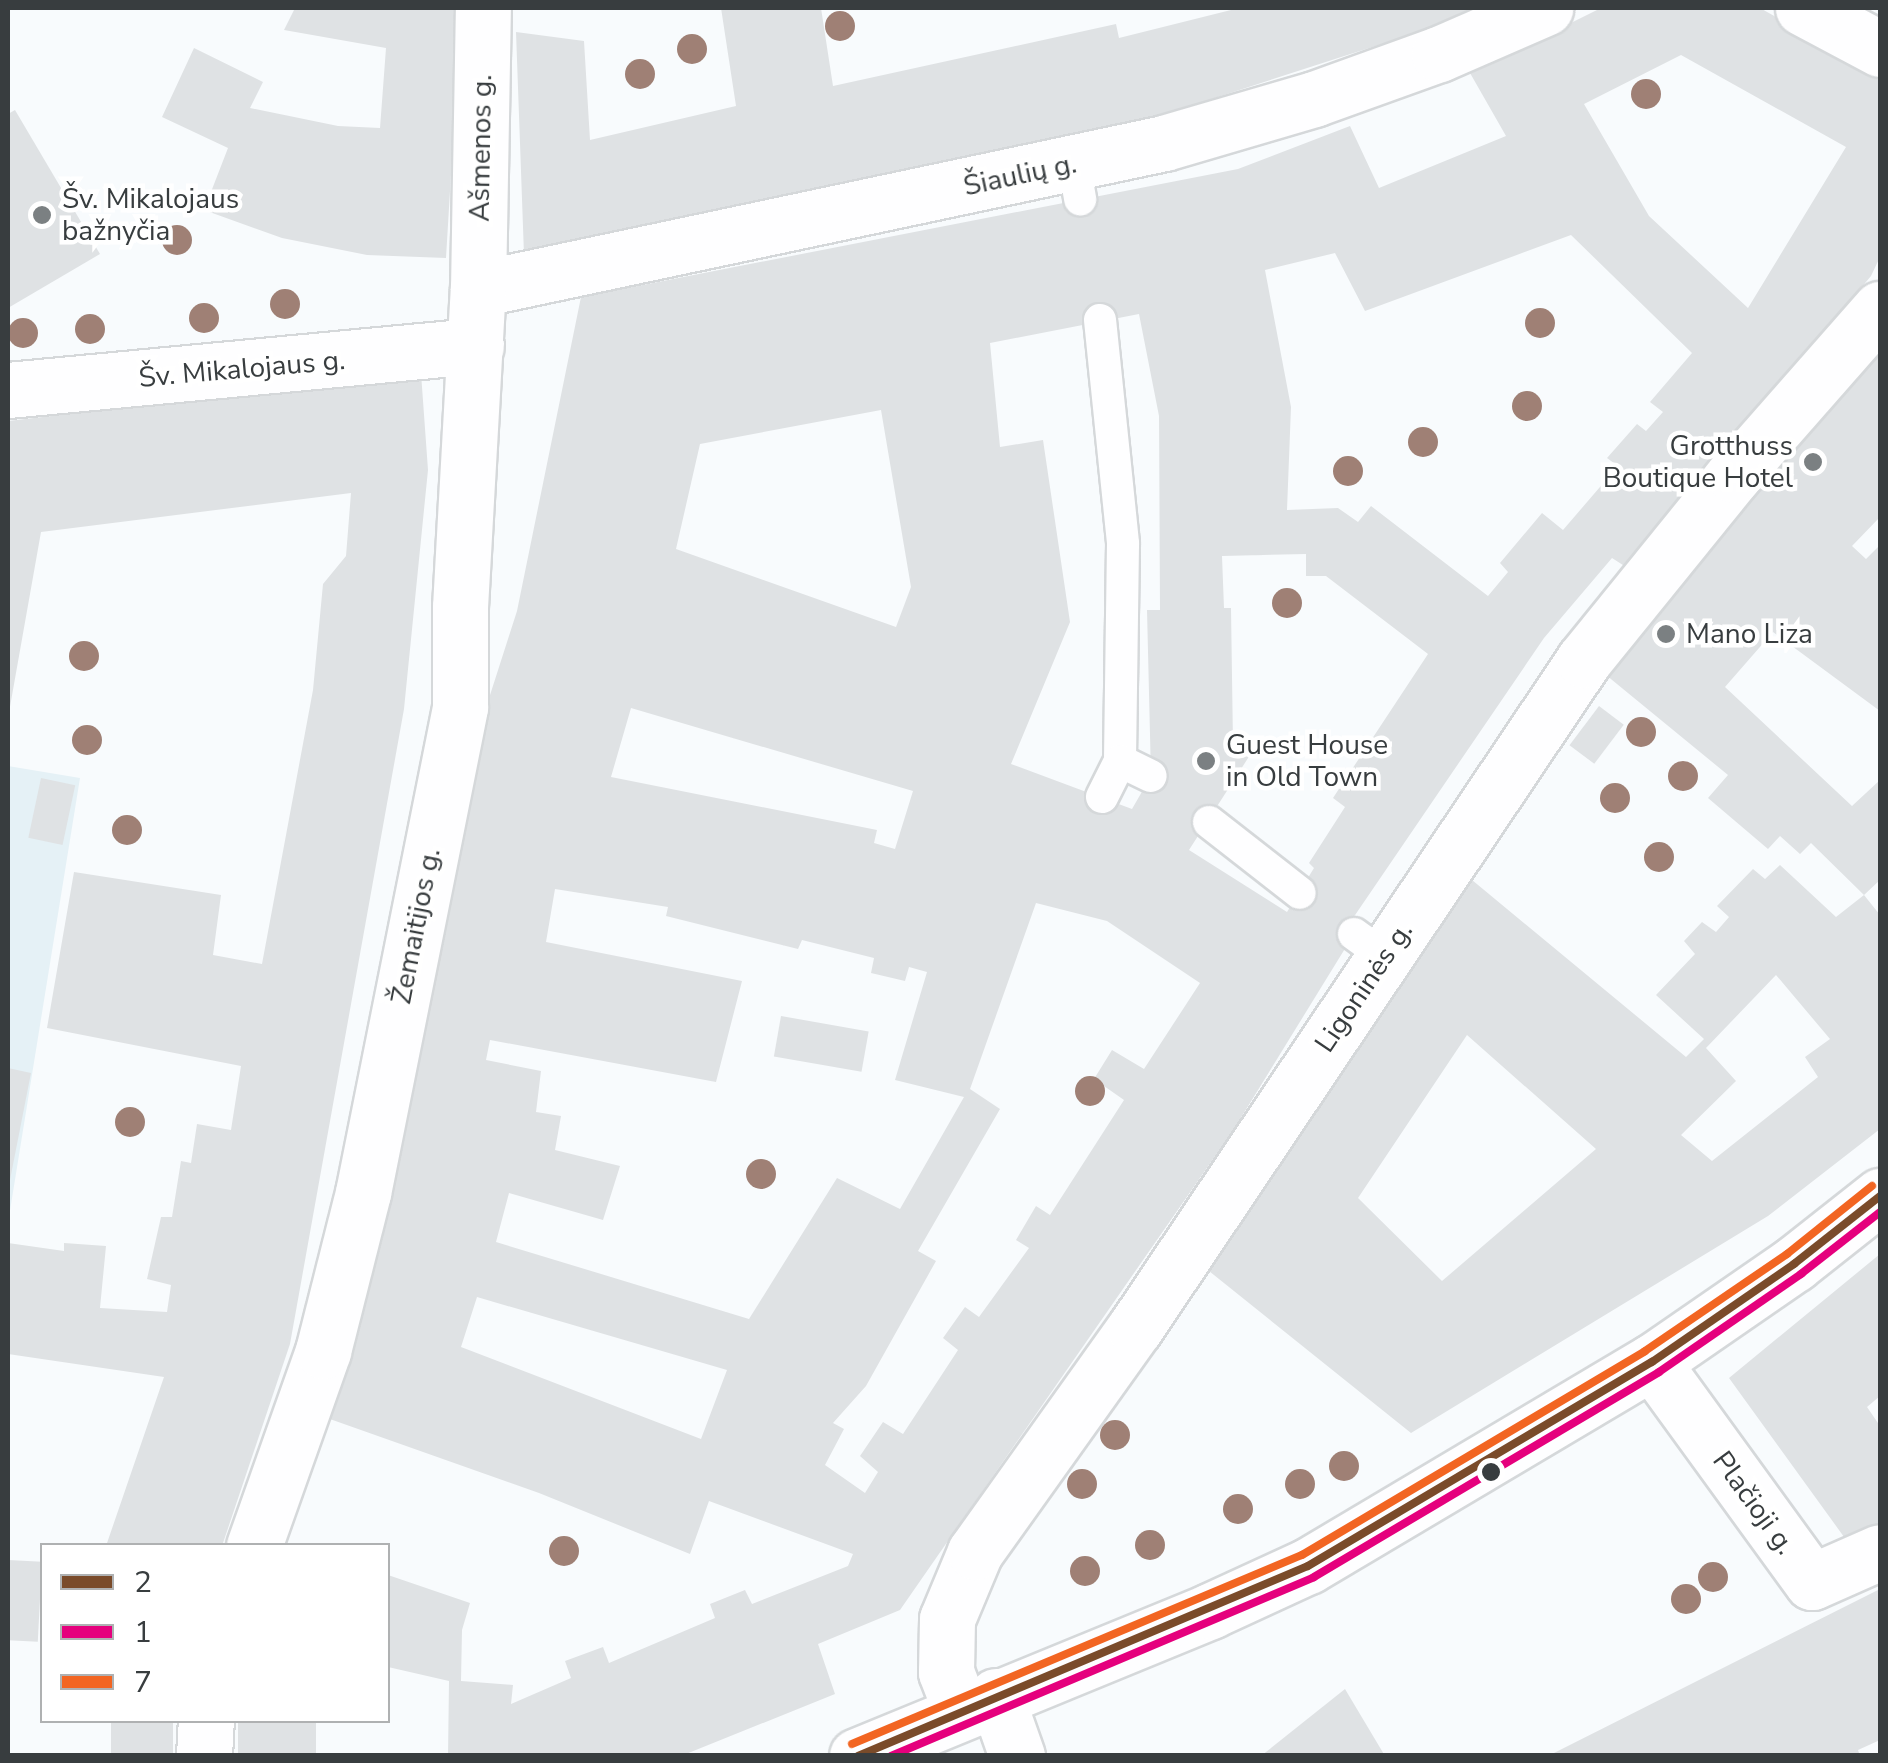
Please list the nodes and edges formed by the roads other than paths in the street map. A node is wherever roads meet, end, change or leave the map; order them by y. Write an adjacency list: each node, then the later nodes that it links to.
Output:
1 (483, 8): 5 (street, Ašmenos g.)
2 (1545, 8): 5 (street, Šiaulių g.)
3 (1803, 8): 4 (street)
4 (1880, 49)
5 (478, 290): 8 (street, Žemaitijos g.)
6 (1880, 309): 19 (street, Ligoninės g.)
7 (1100, 320): 10 (lane)
8 (476, 346): 9 (street, Šv. Mikalojaus g.); 17 (street, Žemaitijos g.)
9 (8, 390)
10 (1120, 761): 11 (lane); 12 (lane)
11 (1151, 776)
12 (1102, 797)
13 (1209, 822): 14 (lane)
14 (1300, 892)
15 (1880, 1196): 16 (street)
16 (1652, 1362): 18 (street, Plačioji g.); 19 (street)
17 (255, 1543)
18 (1880, 1552)
19 (978, 1704): 22 (street); 23 (street, Ligoninės g.)
20 (206, 1723): 21 (street)
21 (204, 1756)
22 (857, 1756)
23 (1016, 1756)

